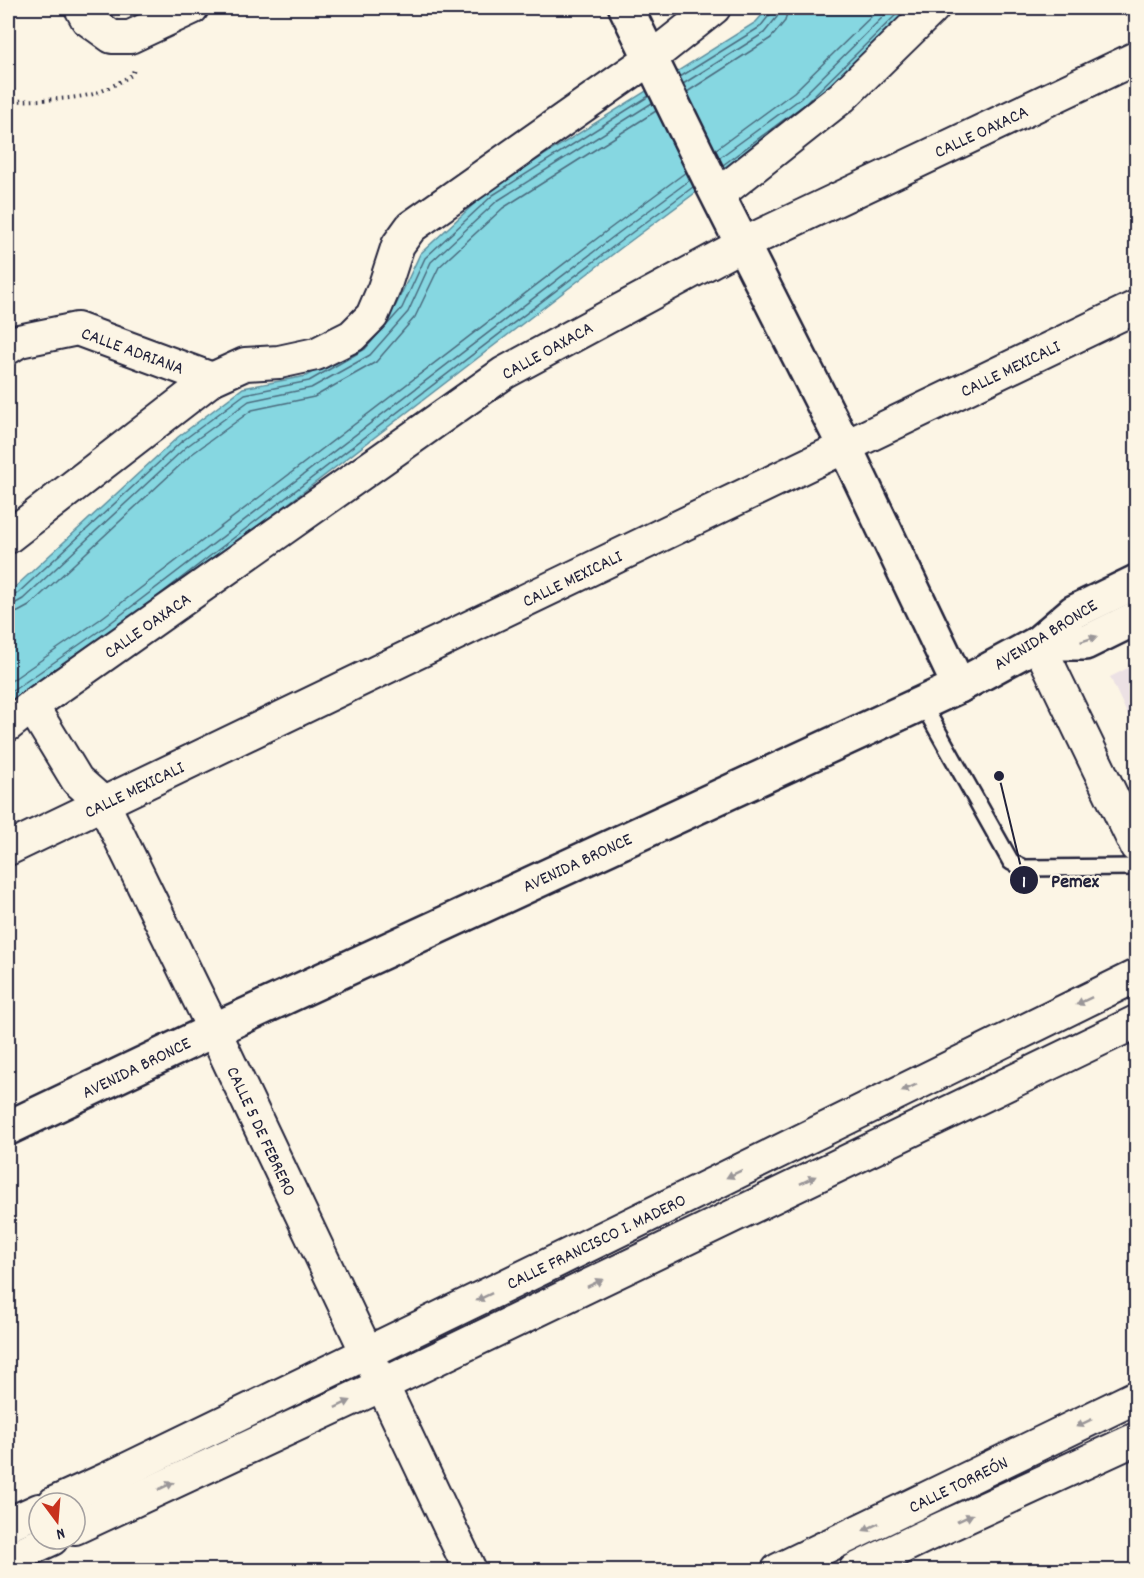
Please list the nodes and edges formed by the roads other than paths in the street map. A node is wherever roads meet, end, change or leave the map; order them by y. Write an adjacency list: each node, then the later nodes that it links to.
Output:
1 (81, 8): 2 (street)
2 (192, 8)
3 (626, 8): 7 (main road)
4 (714, 8): 7 (street)
5 (933, 8): 8 (street)
6 (1137, 58): 9 (street, CALLE OAXACA)
7 (654, 64): 8 (main road); 12 (street)
8 (716, 190): 9 (main road)
9 (743, 244): 13 (main road); 20 (street, CALLE OAXACA)
10 (1137, 307): 13 (street, CALLE MEXICALI)
11 (11, 335): 12 (street, CALLE ADRIANA)
12 (212, 379): 14 (street)
13 (845, 447): 18 (main road); 22 (street, CALLE MEXICALI)
14 (8, 537)
15 (1137, 582): 17 (main road, AVENIDA BRONCE)
16 (1137, 618): 17 (main road, one-way to 16)
17 (1038, 643): 18 (main road, AVENIDA BRONCE); 23 (street)
18 (959, 686): 19 (main road, AVENIDA BRONCE)
19 (922, 703): 25 (lane); 29 (main road, AVENIDA BRONCE)
20 (32, 706): 21 (street, CALLE OAXACA); 22 (street, CALLE 5 DE FEBRERO)
21 (8, 725)
22 (103, 803): 24 (street, CALLE MEXICALI); 29 (street, CALLE 5 DE FEBRERO)
23 (1137, 846)
24 (8, 849)
25 (1137, 867)
26 (1137, 976): 27 (street, CALLE FRANCISCO I. MADERO, one-way to 27)
27 (1054, 1016): 30 (street); 32 (street, CALLE FRANCISCO I. MADERO, one-way to 32)
28 (1137, 1022): 30 (street, CALLE FRANCISCO I. MADERO)
29 (214, 1030): 31 (main road, AVENIDA BRONCE); 34 (street, CALLE 5 DE FEBRERO)
30 (1072, 1053): 33 (street, CALLE FRANCISCO I. MADERO, one-way to 30)
31 (8, 1128)
32 (544, 1267): 33 (street); 34 (street, CALLE FRANCISCO I. MADERO, one-way to 34)
33 (561, 1299): 35 (street, CALLE FRANCISCO I. MADERO)
34 (367, 1353): 35 (street, CALLE 5 DE FEBRERO); 38 (street, CALLE FRANCISCO I. MADERO)
35 (382, 1385): 40 (street, CALLE FRANCISCO I. MADERO, one-way to 35); 48 (street, CALLE 5 DE FEBRERO)
36 (1137, 1397): 41 (street, CALLE TORREÓN, one-way to 41)
37 (1137, 1439): 45 (street, CALLE TORREÓN, one-way to 37)
38 (107, 1479): 39 (street, CALLE FRANCISCO I. MADERO); 40 (street)
39 (80, 1491)
40 (121, 1507): 43 (street, CALLE FRANCISCO I. MADERO)
41 (912, 1507): 45 (street); 49 (street, CALLE TORREÓN, one-way to 49)
42 (27, 1515): 44 (street)
43 (87, 1523)
44 (8, 1524)
45 (925, 1536): 50 (street, CALLE TORREÓN)
46 (27, 1551): 47 (street)
47 (8, 1560)
48 (470, 1570)
49 (778, 1570)
50 (855, 1570)

